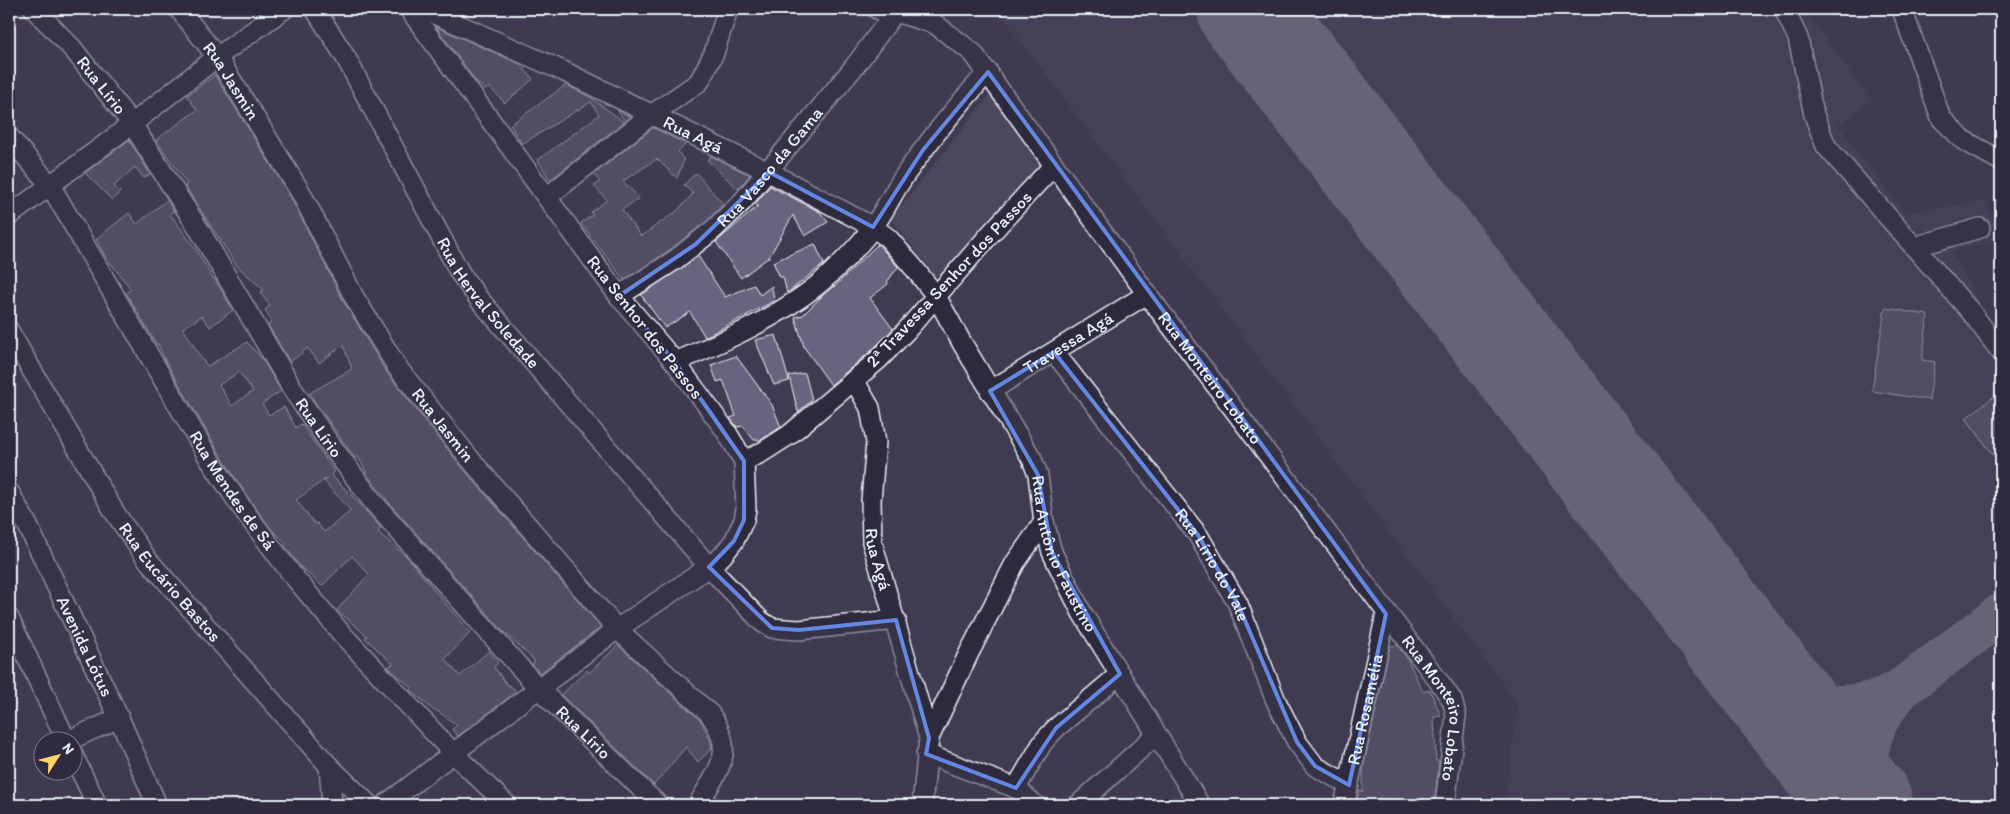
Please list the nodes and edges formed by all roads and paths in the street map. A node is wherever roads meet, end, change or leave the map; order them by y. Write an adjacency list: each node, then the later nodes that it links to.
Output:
1 (34, 9): 14 (street, Rua Lírio)
2 (179, 9): 11 (street, Rua Jasmin)
3 (284, 9): 11 (street)
4 (314, 9): 37 (street, Rua Herval Soledade)
5 (409, 9): 20 (street, Rua Senhor dos Passos)
6 (423, 9): 13 (street, Rua Agá)
7 (728, 9): 13 (street)
8 (1784, 9): 24 (street)
9 (1902, 9): 16 (street)
10 (886, 10): 12 (street, Rua Monteiro Lobato); 18 (street, Rua Vasco da Gama)
11 (218, 57): 14 (street); 41 (street, Rua Jasmin)
12 (988, 72): 17 (street, Rua Monteiro Lobato); 22 (street)
13 (650, 114): 18 (street, Rua Agá); 20 (street)
14 (132, 124): 19 (street); 43 (street, Rua Lírio)
15 (9, 137): 19 (street, Rua Mendes de Sá)
16 (2001, 162)
17 (1054, 165): 25 (street, Rua Monteiro Lobato); 27 (street, 2ª Travessa Senhor dos Passos)
18 (769, 172): 22 (street, Rua Agá); 26 (street, Rua Vasco da Gama)
19 (50, 185): 21 (street); 49 (street, Rua Mendes de Sá)
20 (547, 197): 26 (street, Rua Senhor dos Passos)
21 (9, 216)
22 (873, 227): 27 (street, Rua Agá); 31 (street)
23 (1980, 228): 24 (street)
24 (1914, 247): 30 (street)
25 (1147, 294): 29 (street, Travessa Agá); 38 (street, Rua Monteiro Lobato)
26 (619, 296): 31 (street, Rua Senhor dos Passos)
27 (936, 296): 32 (street, 2ª Travessa Senhor dos Passos); 33 (street, Rua Antônio Faustino)
28 (9, 331): 50 (street, Rua Eucário Bastos)
29 (1054, 352): 33 (street, Travessa Agá); 52 (street, Rua Lírio do Vale)
30 (2001, 352)
31 (675, 362): 34 (street, Rua Senhor dos Passos)
32 (854, 380): 34 (street, 2ª Travessa Senhor dos Passos); 40 (street, Rua Agá)
33 (990, 391): 36 (street, Rua Antônio Faustino)
34 (744, 461): 37 (street, Rua Senhor dos Passos)
35 (9, 492): 44 (street, Avenida Lótus)
36 (1044, 522): 42 (street, Rua Antônio Faustino); 48 (street, Rua Agá)
37 (709, 567): 40 (street, Rua Herval Soledade); 41 (street, Rua Senhor dos Passos)
38 (1386, 614): 52 (street, Rua Rosamélia); 67 (street, Rua Monteiro Lobato)
39 (9, 618): 45 (street)
40 (896, 620): 48 (street, Rua Agá)
41 (617, 629): 43 (street, Rua Senhor dos Passos); 61 (street, Rua Jasmin)
42 (1120, 674): 47 (street, Rua Antônio Faustino); 53 (street)
43 (538, 688): 49 (street, Rua Senhor dos Passos); 60 (street, Rua Lírio)
44 (119, 718): 46 (street); 55 (street, Avenida Lótus)
45 (63, 732)
46 (82, 734)
47 (1156, 735): 64 (street); 65 (street, Rua Antônio Faustino)
48 (927, 746): 53 (street); 62 (street, Rua Agá)
49 (454, 754): 58 (street, Rua Senhor dos Passos); 59 (street, Rua Mendes de Sá)
50 (329, 766): 56 (street); 57 (street, Rua Eucário Bastos)
51 (82, 774): 54 (street)
52 (1349, 785): 66 (street, Rua Rosamélia)
53 (1016, 788): 63 (street)
54 (97, 805)
55 (157, 805)
56 (332, 805)
57 (369, 805)
58 (385, 805)
59 (507, 805)
60 (658, 805)
61 (698, 805)
62 (922, 805)
63 (1036, 805)
64 (1078, 805)
65 (1200, 805)
66 (1344, 805)
67 (1445, 805)

